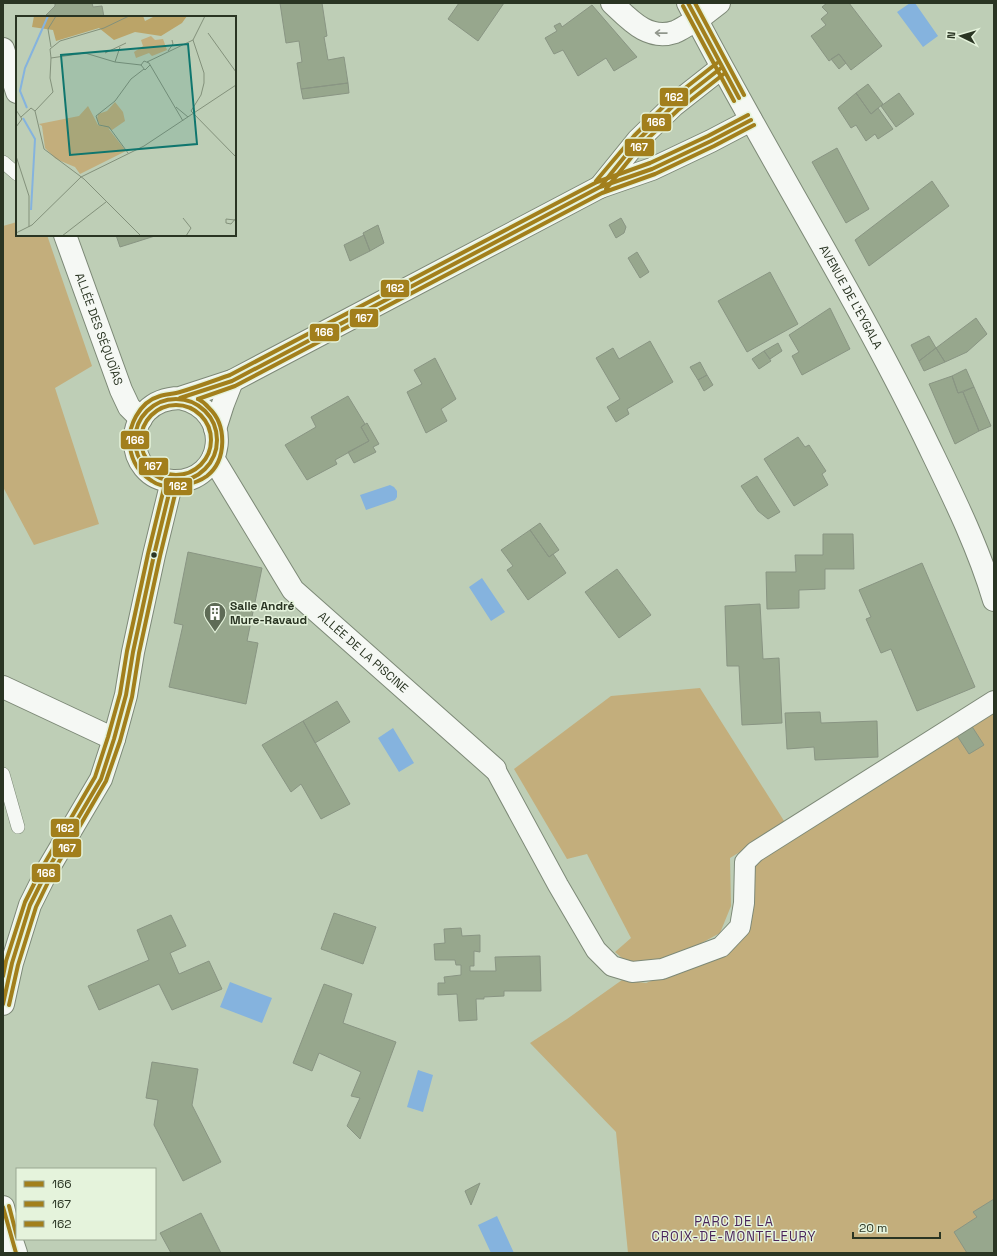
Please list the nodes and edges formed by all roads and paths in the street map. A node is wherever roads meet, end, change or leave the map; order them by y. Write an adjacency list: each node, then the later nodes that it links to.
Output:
1 (612, 3): 3 (street, one-way to 1)
2 (719, 3): 3 (street)
3 (692, 11): 5 (street, AVENUE DE L'EYGALA)
4 (3, 49): 6 (street)
5 (721, 68): 7 (street, AVENUE DE L'EYGALA); 10 (street)
6 (16, 89)
7 (751, 120): 10 (street); 18 (street, AVENUE DE L'EYGALA)
8 (3, 162): 9 (lane)
9 (16, 173)
10 (600, 187): 12 (street)
11 (65, 236): 14 (street, ALLÉE DES SÉQUOÏAS)
12 (232, 381): 13 (street); 15 (street)
13 (180, 398): 14 (street); 15 (street)
14 (141, 419): 17 (street)
15 (215, 429): 16 (street)
16 (213, 458): 17 (street); 22 (street, ALLÉE DE LA PISCINE)
17 (172, 481): 21 (street)
18 (994, 600)
19 (3, 687): 21 (street)
20 (994, 701): 22 (street)
21 (114, 740): 25 (street)
22 (495, 769)
23 (3, 774): 24 (lane)
24 (18, 827)
25 (3, 1004)
26 (3, 1207): 27 (street)
27 (16, 1253)

